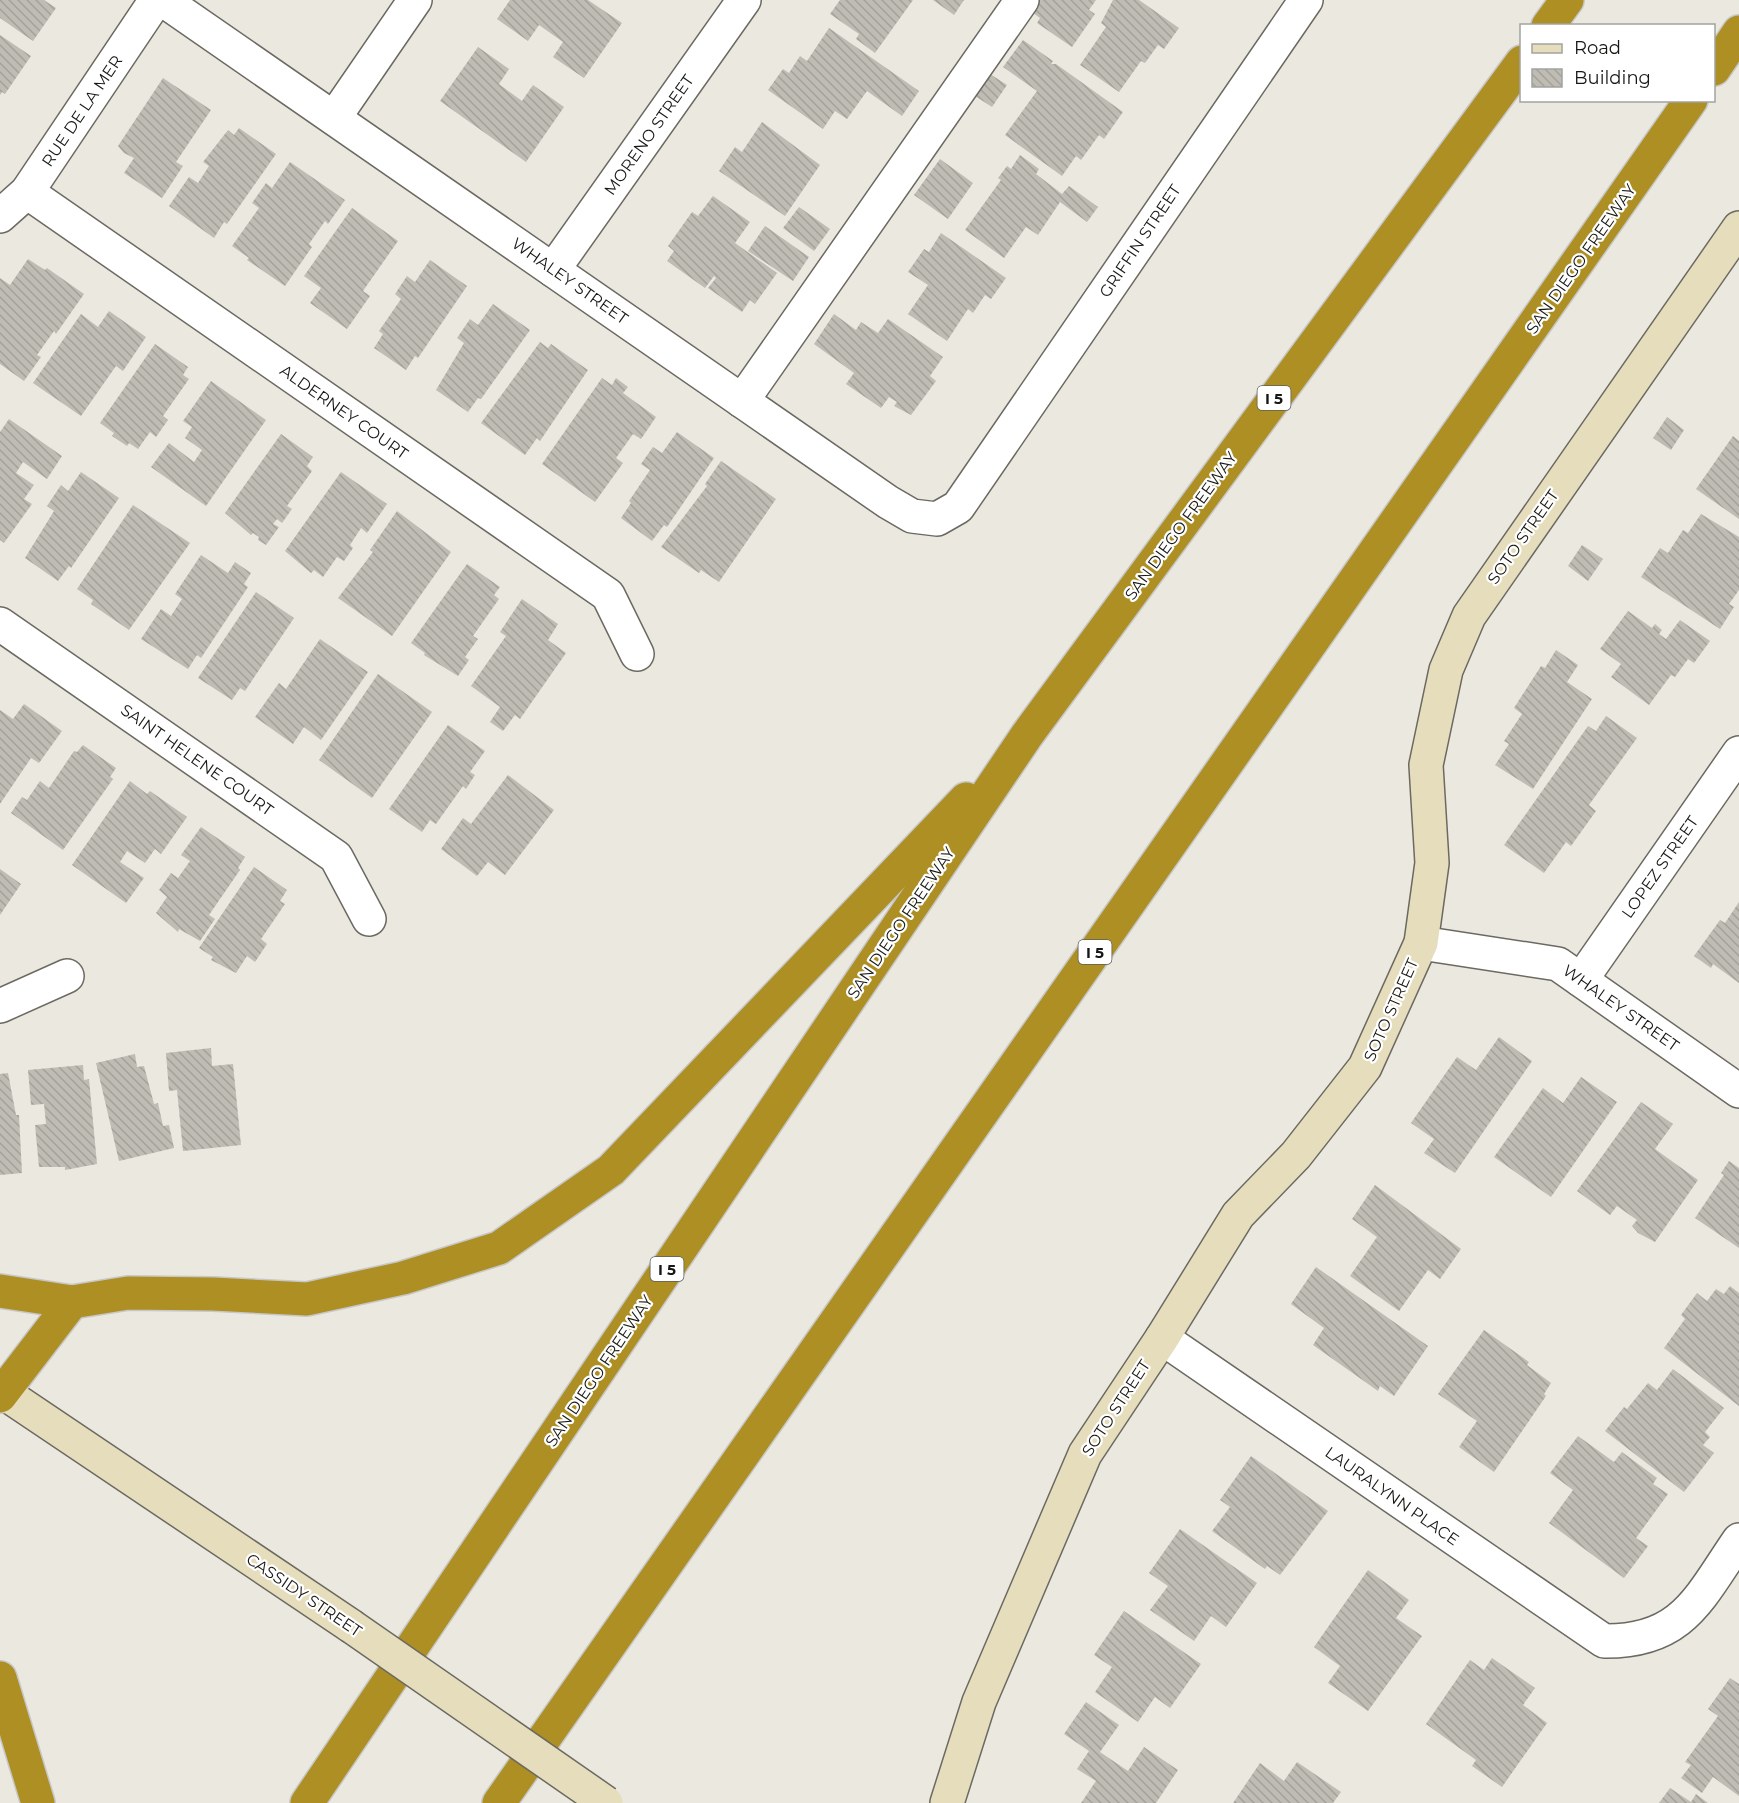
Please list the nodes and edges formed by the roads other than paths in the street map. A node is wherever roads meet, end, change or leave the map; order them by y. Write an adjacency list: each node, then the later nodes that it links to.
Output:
1 (156, 0): 14 (street, RUE DE LA MER)
2 (163, 0): 13 (street, WHALEY STREET)
3 (415, 0): 13 (street)
4 (744, 0): 17 (street, MORENO STREET)
5 (1022, 0): 18 (street)
6 (1306, 0): 19 (street, GRIFFIN STREET)
7 (1567, 0): 8 (highway)
8 (1549, 24)
9 (1739, 32): 11 (highway)
10 (1520, 63): 22 (highway, SAN DIEGO FREEWAY / I 5)
11 (1715, 66)
12 (1690, 102): 38 (highway, SAN DIEGO FREEWAY / I 5)
13 (334, 118): 17 (street, WHALEY STREET)
14 (27, 192): 15 (street, RUE DE LA MER); 21 (street, ALDERNEY COURT)
15 (0, 216)
16 (1739, 228): 25 (street, SOTO STREET)
17 (553, 270): 18 (street, WHALEY STREET)
18 (742, 401): 19 (street, WHALEY STREET)
19 (975, 482)
20 (0, 624): 24 (street, SAINT HELENE COURT)
21 (637, 654)
22 (1027, 735): 31 (highway); 37 (highway, SAN DIEGO FREEWAY / I 5)
23 (1739, 753): 27 (street, LOPEZ STREET)
24 (369, 919)
25 (1421, 943): 27 (street, WHALEY STREET); 32 (street, SOTO STREET)
26 (67, 976): 28 (street)
27 (1581, 980): 29 (street, WHALEY STREET)
28 (0, 1006)
29 (1739, 1091)
30 (0, 1291): 31 (highway)
31 (72, 1302): 33 (highway)
32 (1162, 1338): 34 (street, LAURALYNN PLACE); 40 (street, SOTO STREET)
33 (1, 1393): 39 (street, CASSIDY STREET, bridge)
34 (1739, 1540)
35 (0, 1677): 36 (highway)
36 (38, 1803)
37 (307, 1803)
38 (499, 1803)
39 (606, 1803)
40 (947, 1803)

